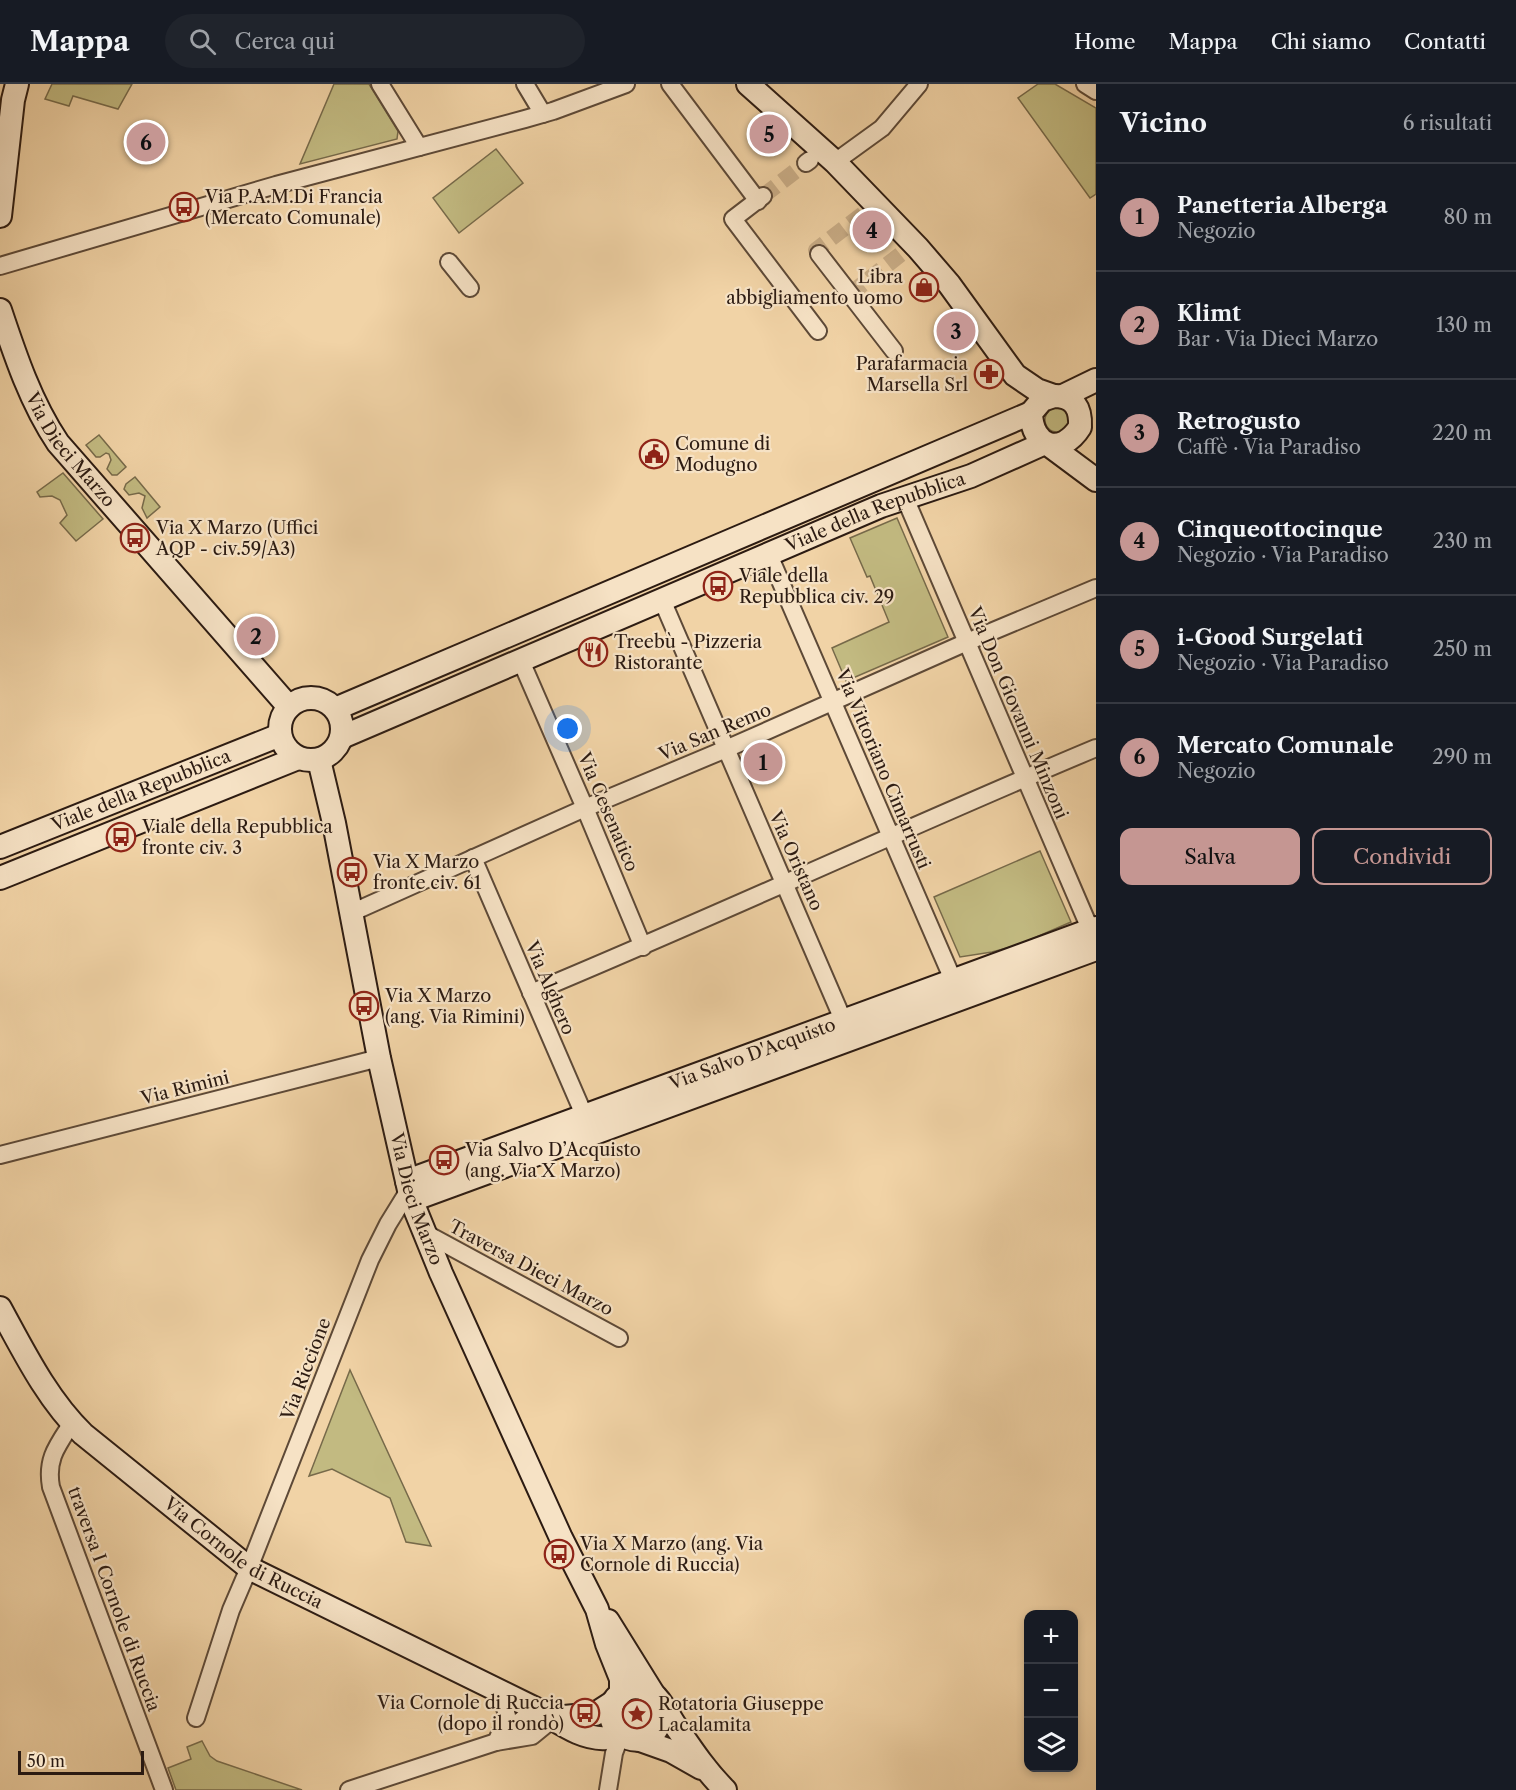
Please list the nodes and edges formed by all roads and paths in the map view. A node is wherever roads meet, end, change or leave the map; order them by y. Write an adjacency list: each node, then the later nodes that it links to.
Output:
1 (17, 84): 13 (main road)
2 (380, 84): 11 (street)
3 (525, 84): 10 (street)
4 (626, 84): 10 (street)
5 (670, 84): 19 (street)
6 (748, 84): 12 (main road)
7 (919, 84): 12 (street)
8 (1085, 84): 9 (street)
9 (1096, 91)
10 (543, 114): 11 (street)
11 (419, 147): 16 (street)
12 (835, 162): 21 (main road)
13 (0, 216)
14 (819, 254): 20 (street)
15 (450, 262): 17 (street)
16 (0, 266)
17 (470, 288)
18 (0, 310): 35 (main road, Via Dieci Marzo)
19 (818, 331)
20 (894, 351)
21 (1015, 375): 23 (main road); 24 (main road)
22 (1096, 380): 23 (main road)
23 (1059, 396): 24 (main road); 25 (main road)
24 (1031, 413): 26 (main road); 36 (main road, Viale della Repubblica)
25 (1084, 427): 26 (main road); 27 (main road)
26 (1047, 444): 27 (main road); 28 (main road, Viale della Repubblica)
27 (1096, 479)
28 (904, 498): 29 (main road, Viale della Repubblica); 32 (street, Via Don Giovanni Minzoni)
29 (769, 555): 31 (main road, Viale della Repubblica); 34 (street, Via Vittoriano Cimarrusti)
30 (1096, 588): 32 (street, Via San Remo)
31 (662, 600): 33 (main road, Viale della Repubblica); 40 (street, Via Oristano)
32 (967, 642): 34 (street, Via San Remo); 42 (street, Via Don Giovanni Minzoni)
33 (521, 661): 38 (main road, Viale della Repubblica); 43 (street, Via Cesenatico)
34 (833, 702): 40 (street, Via San Remo); 44 (street, Via Vittoriano Cimarrusti)
35 (289, 707): 36 (main road); 37 (main road)
36 (335, 709): 38 (main road)
37 (280, 735): 41 (main road); 45 (main road, Viale della Repubblica)
38 (342, 736): 41 (main road)
39 (1096, 748): 42 (street)
40 (726, 749): 43 (street, Via San Remo); 48 (street, Via Oristano)
41 (309, 759): 47 (main road, Viale della Repubblica); 49 (main road, Via Dieci Marzo)
42 (1024, 778): 44 (street); 50 (street, Via Don Giovanni Minzoni)
43 (585, 808): 46 (street, Via San Remo); 51 (street, Via Cesenatico)
44 (891, 837): 48 (street); 52 (street, Via Vittoriano Cimarrusti)
45 (0, 847)
46 (473, 858): 49 (street, Via San Remo); 53 (street, Via Alghero)
47 (0, 878)
48 (785, 884): 51 (street); 54 (street, Via Oristano)
49 (351, 913): 55 (main road, Via Dieci Marzo)
50 (1095, 937): 52 (main road, Via Salvo D'Acquisto)
51 (643, 947): 53 (street)
52 (957, 989): 54 (main road, Via Salvo D'Acquisto)
53 (531, 993): 56 (street, Via Alghero)
54 (847, 1030): 56 (main road, Via Salvo D'Acquisto)
55 (379, 1058): 57 (street, Via Rimini); 58 (main road, Via Dieci Marzo)
56 (588, 1125): 58 (main road, Via Salvo D'Acquisto)
57 (0, 1155)
58 (410, 1190): 59 (main road, Via Dieci Marzo); 63 (street, Via Riccione)
59 (425, 1233): 61 (street, Traversa Dieci Marzo); 64 (main road, Via Dieci Marzo)
60 (0, 1308): 62 (main road, Via Cornole di Ruccia)
61 (619, 1338)
62 (72, 1423): 63 (main road, Via Cornole di Ruccia); 74 (street, traversa I Cornole di Ruccia)
63 (249, 1568): 65 (main road, Via Cornole di Ruccia); 69 (street, Via Riccione)
64 (597, 1609): 66 (main road, Via Dieci Marzo); 67 (main road, Via Dieci Marzo)
65 (501, 1692): 68 (main road, Via Cornole di Ruccia); 71 (street)
66 (617, 1697): 67 (main road); 68 (main road); 70 (main road)
67 (657, 1699): 70 (main road); 72 (main road, Via Dieci Marzo)
68 (546, 1714): 70 (main road, Via Cornole di Ruccia); 71 (street)
69 (196, 1718)
70 (630, 1736): 72 (main road); 76 (street)
71 (496, 1742): 73 (street)
72 (712, 1782)
73 (385, 1783): 75 (street)
74 (164, 1790)
75 (349, 1790)
76 (608, 1790)

